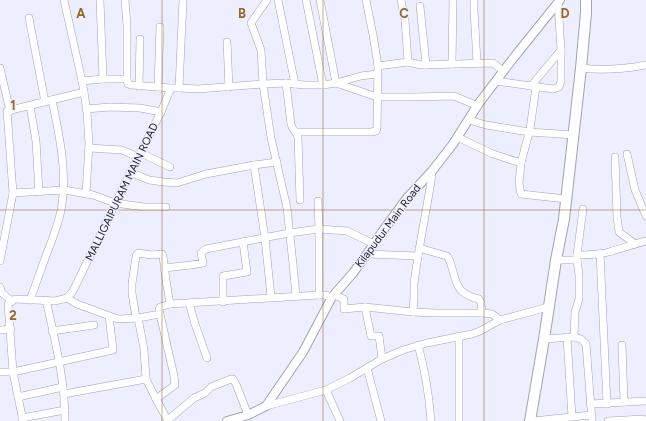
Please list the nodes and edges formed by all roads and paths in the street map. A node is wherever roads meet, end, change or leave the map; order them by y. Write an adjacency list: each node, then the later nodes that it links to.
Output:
1 (64, 0): 32 (street)
2 (100, 0): 30 (street)
3 (125, 0): 31 (street)
4 (183, 0): 44 (street)
5 (267, 0): 36 (street)
6 (278, 0): 37 (street)
7 (306, 0): 38 (street)
8 (320, 0): 35 (street)
9 (366, 0): 28 (street)
10 (401, 0): 21 (street)
11 (453, 0): 23 (street)
12 (474, 0): 22 (street)
13 (586, 0): 27 (main road)
14 (560, 1): 20 (street); 29 (street, Kilapudur Main Road)
15 (420, 6): 24 (street)
16 (29, 18): 47 (street)
17 (160, 27): 41 (street)
18 (140, 39): 39 (street)
19 (227, 42): 42 (street)
20 (562, 50): 40 (street); 40 (street)
21 (408, 62): 24 (street); 28 (street)
22 (477, 63): 23 (street); 29 (street)
23 (452, 64): 24 (street)
24 (426, 65)
25 (646, 65): 27 (street)
26 (0, 68): 51 (street)
27 (581, 68): 56 (main road)
28 (378, 70): 35 (street); 46 (street)
29 (503, 71): 33 (street, Kilapudur Main Road)
30 (103, 79): 31 (street); 32 (street)
31 (127, 79): 39 (street)
32 (82, 81): 45 (street)
33 (496, 81): 40 (street); 49 (street, Kilapudur Main Road)
34 (286, 83): 36 (street); 37 (street); 54 (street)
35 (336, 83): 38 (street); 46 (street)
36 (263, 84): 42 (street); 62 (street)
37 (295, 84): 38 (street)
38 (323, 85)
39 (139, 86): 41 (street)
40 (534, 86): 55 (street)
41 (158, 87): 43 (street)
42 (229, 87): 44 (street)
43 (171, 88): 44 (street); 52 (street, MALLIGAIPURAM MAIN ROAD)
44 (179, 88)
45 (84, 92): 47 (street); 50 (street)
46 (377, 97): 49 (street); 54 (street)
47 (49, 101): 48 (street); 68 (street)
48 (30, 106): 51 (street); 69 (street)
49 (478, 106): 53 (street, Kilapudur Main Road)
50 (86, 109): 52 (street); 58 (street)
51 (5, 112): 70 (street)
52 (161, 112): 60 (street, MALLIGAIPURAM MAIN ROAD)
53 (469, 120): 55 (street); 57 (street, Kilapudur Main Road)
54 (296, 132): 73 (street)
55 (529, 132): 56 (street); 63 (street)
56 (574, 135): 72 (main road)
57 (457, 137): 63 (street); 66 (street, Kilapudur Main Road)
58 (89, 148): 60 (street); 71 (street)
59 (627, 154): 78 (street)
60 (139, 155): 65 (street); 67 (street, MALLIGAIPURAM MAIN ROAD)
61 (615, 157): 85 (street)
62 (277, 162): 64 (street); 80 (street)
63 (521, 164): 72 (street)
64 (254, 166): 67 (street); 81 (street)
65 (170, 167)
66 (432, 171): 84 (street, Kilapudur Main Road); 86 (street)
67 (130, 172): 75 (street, MALLIGAIPURAM MAIN ROAD)
68 (64, 190): 69 (street); 71 (street); 101 (street)
69 (39, 192): 70 (street)
70 (13, 193): 92 (street)
71 (86, 194): 75 (street)
72 (566, 199): 91 (main road)
73 (300, 200)
74 (318, 201): 79 (street)
75 (115, 203): 76 (street); 100 (street, MALLIGAIPURAM MAIN ROAD)
76 (166, 207)
77 (583, 209): 90 (street)
78 (646, 216)
79 (319, 229): 80 (street); 84 (street); 96 (street)
80 (289, 233): 81 (street); 97 (street)
81 (265, 238): 83 (street); 99 (street)
82 (646, 241): 85 (street)
83 (242, 242): 93 (street); 104 (street)
84 (374, 244): 87 (street, Kilapudur Main Road)
85 (635, 244): 88 (street)
86 (419, 248): 89 (street); 110 (street)
87 (367, 254): 89 (street); 98 (street, Kilapudur Main Road)
88 (600, 254): 90 (street); 138 (street)
89 (418, 256): 109 (street)
90 (577, 258): 91 (street); 120 (street)
91 (556, 260): 108 (main road)
92 (0, 261): 94 (street)
93 (164, 268): 106 (street); 113 (street)
94 (0, 269)
95 (0, 287): 103 (street)
96 (319, 295): 97 (street); 98 (street)
97 (296, 296): 99 (street)
98 (333, 296): 107 (street); 139 (street, Kilapudur Main Road)
99 (271, 297): 104 (street)
100 (67, 298): 102 (street); 112 (street)
101 (30, 300): 102 (street); 103 (street)
102 (46, 300): 118 (street)
103 (12, 301): 116 (street)
104 (224, 302): 105 (street)
105 (190, 303): 106 (street); 124 (street)
106 (170, 304): 111 (street)
107 (365, 307): 109 (street); 125 (street)
108 (548, 307): 114 (street); 121 (main road)
109 (413, 312): 110 (street)
110 (482, 313): 114 (street)
111 (160, 314): 113 (street); 134 (street)
112 (109, 316): 113 (street); 126 (street)
113 (137, 318): 130 (street)
114 (500, 320): 119 (street)
115 (94, 325): 118 (street)
116 (11, 329): 117 (street); 129 (street)
117 (0, 330)
118 (52, 331): 126 (street)
119 (459, 336): 122 (street); 152 (street)
120 (570, 337): 121 (street); 137 (street); 142 (street)
121 (544, 340): 153 (main road)
122 (418, 345): 125 (street); 151 (street)
123 (622, 345): 136 (street)
124 (207, 358)
125 (382, 359): 127 (street)
126 (59, 362): 129 (street); 132 (street)
127 (367, 368): 131 (street); 150 (street)
128 (0, 372): 129 (street)
129 (13, 372): 133 (street)
130 (146, 378): 132 (street); 134 (street)
131 (326, 390): 139 (street); 149 (street)
132 (64, 391): 133 (street); 140 (street)
133 (18, 397): 145 (street)
134 (156, 399): 146 (street)
135 (645, 401): 136 (street)
136 (624, 402): 138 (street)
137 (590, 404): 138 (street); 143 (street)
138 (607, 404)
139 (266, 406): 141 (street)
140 (65, 410): 145 (street); 147 (street)
141 (248, 414): 146 (street); 148 (street)
142 (572, 417): 143 (street); 153 (street)
143 (591, 418)
144 (643, 419): 154 (street)
145 (23, 420)
146 (168, 420)
147 (65, 421)
148 (229, 421)
149 (340, 421)
150 (381, 421)
151 (431, 421)
152 (459, 421)
153 (532, 421)
154 (608, 421)

